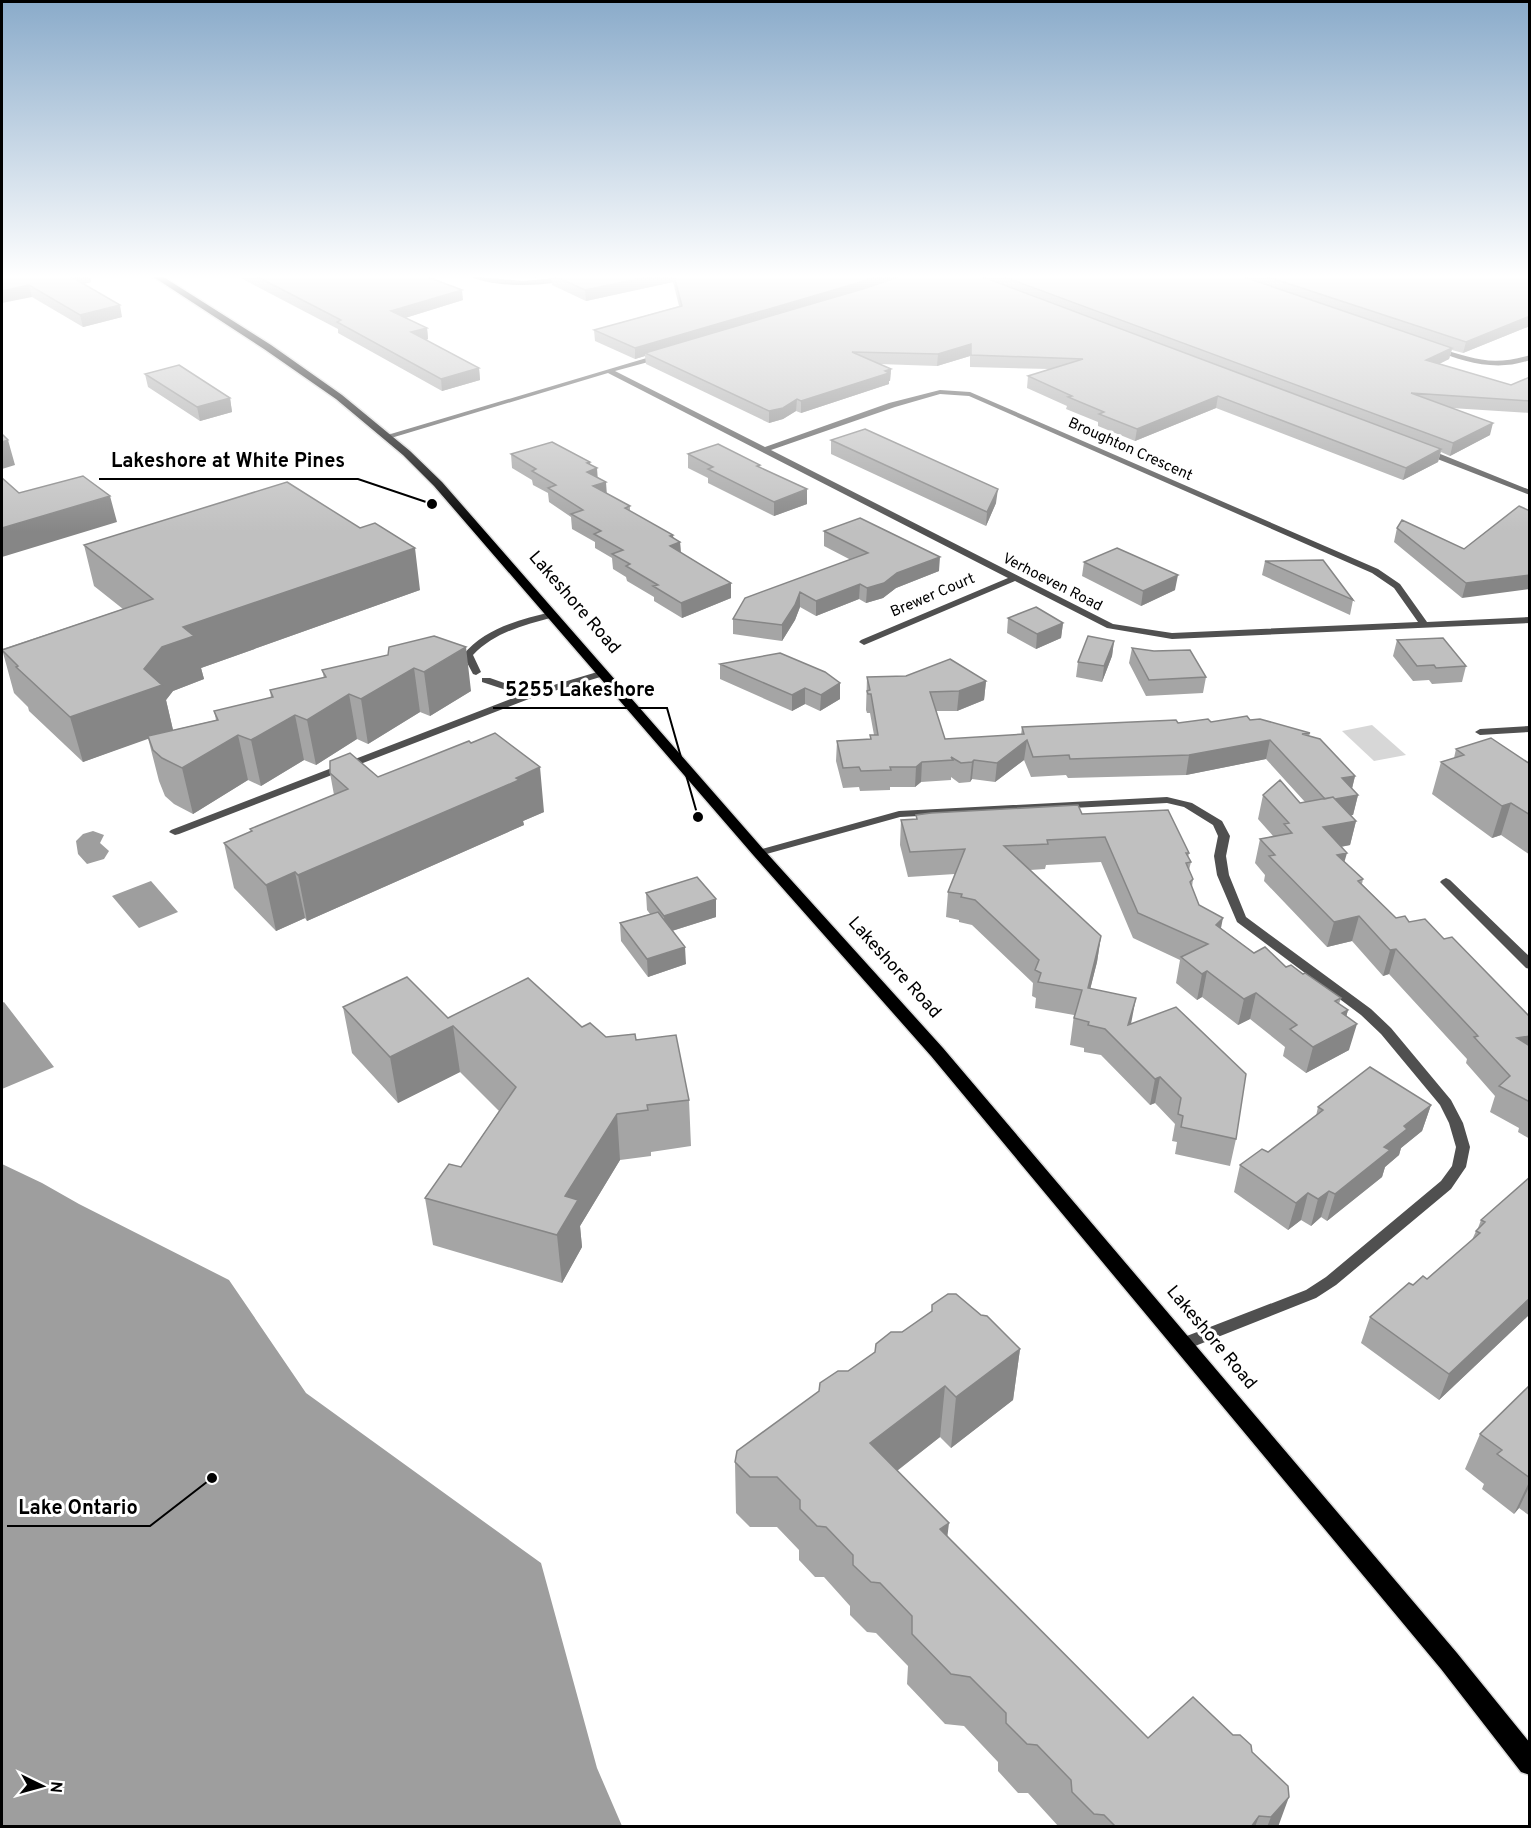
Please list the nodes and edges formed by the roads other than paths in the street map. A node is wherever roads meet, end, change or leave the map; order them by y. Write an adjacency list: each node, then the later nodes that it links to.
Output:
1 (288, 361): 6 (main road, Lakeshore Road)
2 (642, 361): 5 (street)
3 (1477, 361): 4 (street)
4 (1520, 361)
5 (609, 371): 6 (street); 8 (street, Verhoeven Road)
6 (388, 436): 11 (main road, Lakeshore Road)
7 (1412, 446): 9 (street)
8 (765, 450): 10 (street, Verhoeven Road); 13 (street, Broughton Crescent)
9 (1530, 493)
10 (1013, 579): 13 (street, Verhoeven Road); 14 (street, Brewer Court)
11 (551, 615): 15 (street); 16 (main road, Lakeshore Road)
12 (1530, 620): 13 (street, Verhoeven Road)
13 (1425, 625)
14 (864, 642)
15 (476, 672)
16 (604, 673): 18 (street); 22 (main road, Lakeshore Road)
17 (486, 680): 18 (street)
18 (530, 695): 21 (street)
19 (1530, 729): 20 (street)
20 (1480, 732)
21 (175, 832)
22 (759, 853): 25 (main road, Lakeshore Road); 25 (street)
23 (1446, 882): 24 (street)
24 (1530, 965)
25 (1185, 1344): 26 (main road, Lakeshore Road)
26 (1530, 1763)

